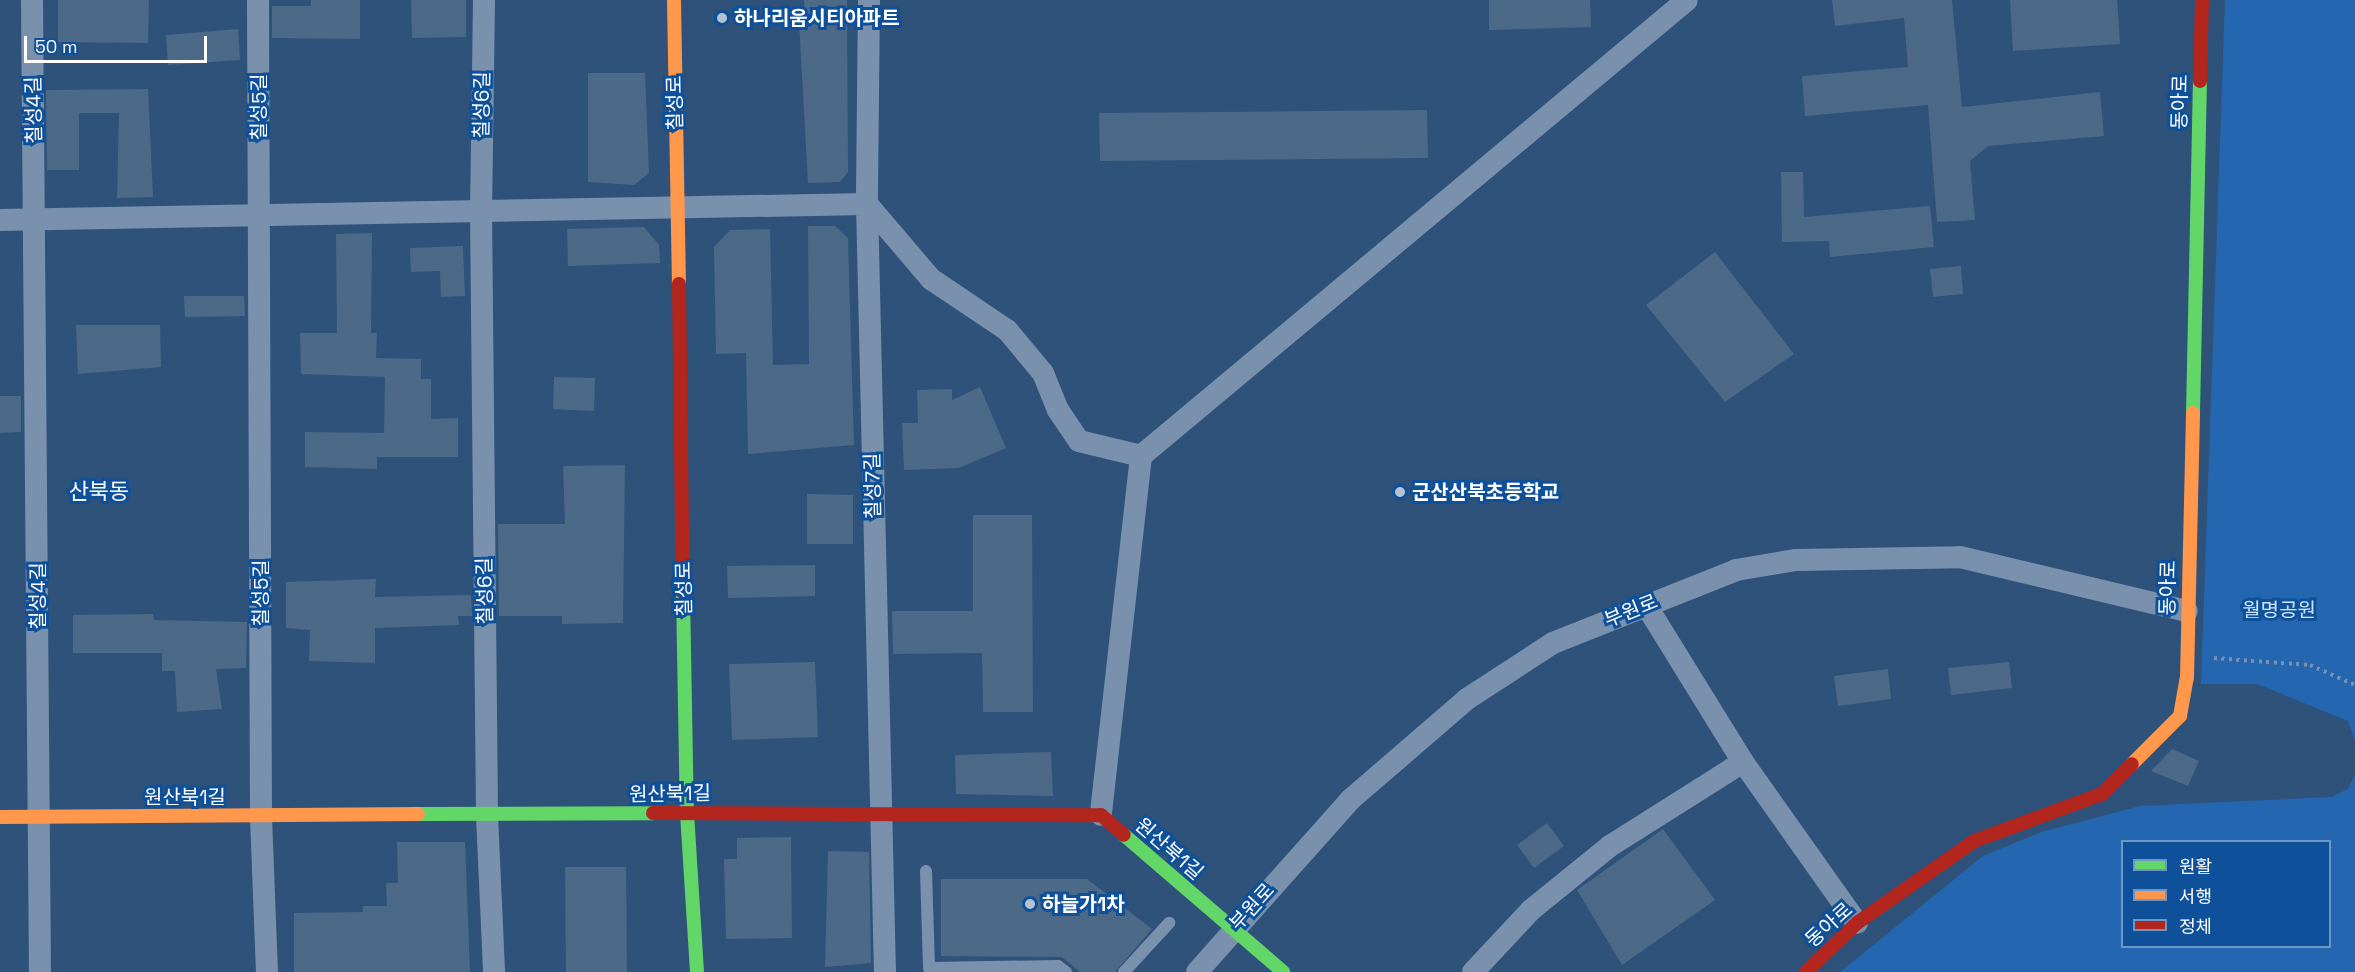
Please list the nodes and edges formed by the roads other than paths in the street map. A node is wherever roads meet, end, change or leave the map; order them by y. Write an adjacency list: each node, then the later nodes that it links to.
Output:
1 (32, 0): 13 (street, 칠성4길)
2 (258, 0): 11 (street, 칠성5길)
3 (484, 0): 10 (street, 칠성6길)
4 (674, 0): 9 (street, 칠성로)
5 (869, 0): 8 (street, 칠성7길)
6 (1687, 0): 14 (street)
7 (2202, 0): 16 (street, 동아로)
8 (867, 204): 9 (street); 14 (street); 18 (street, 칠성7길)
9 (677, 206): 10 (street); 19 (street, 칠성로)
10 (481, 210): 11 (street); 22 (street, 칠성6길)
11 (260, 215): 13 (street); 24 (street, 칠성5길)
12 (0, 220): 13 (street)
13 (36, 220): 21 (street, 칠성4길)
14 (1141, 456): 20 (street)
15 (1646, 605): 16 (street, 부원로); 17 (street); 28 (street, 부원로)
16 (2187, 611): 27 (street, 동아로)
17 (1743, 762): 27 (street); 38 (street)
18 (880, 811): 19 (street, 원산북1길); 20 (street, 원산북1길); 33 (street, 칠성7길)
19 (687, 813): 22 (street, 원산북1길); 32 (street, 칠성로)
20 (1101, 815): 28 (street, 원산북1길)
21 (39, 816): 23 (street, 원산북1길); 24 (street, 원산북1길); 29 (street, 칠성4길)
22 (487, 816): 24 (street, 원산북1길); 31 (street, 칠성6길)
23 (0, 817)
24 (261, 817): 30 (street, 칠성5길)
25 (926, 871): 34 (lane)
26 (1169, 923): 35 (lane)
27 (1857, 923): 39 (street, 동아로)
28 (1232, 929): 36 (street, 부원로); 37 (street, 원산북1길)
29 (40, 972)
30 (267, 972)
31 (494, 972)
32 (697, 972)
33 (885, 972)
34 (1065, 972)
35 (1124, 972)
36 (1197, 972)
37 (1283, 972)
38 (1473, 972)
39 (1806, 972)

